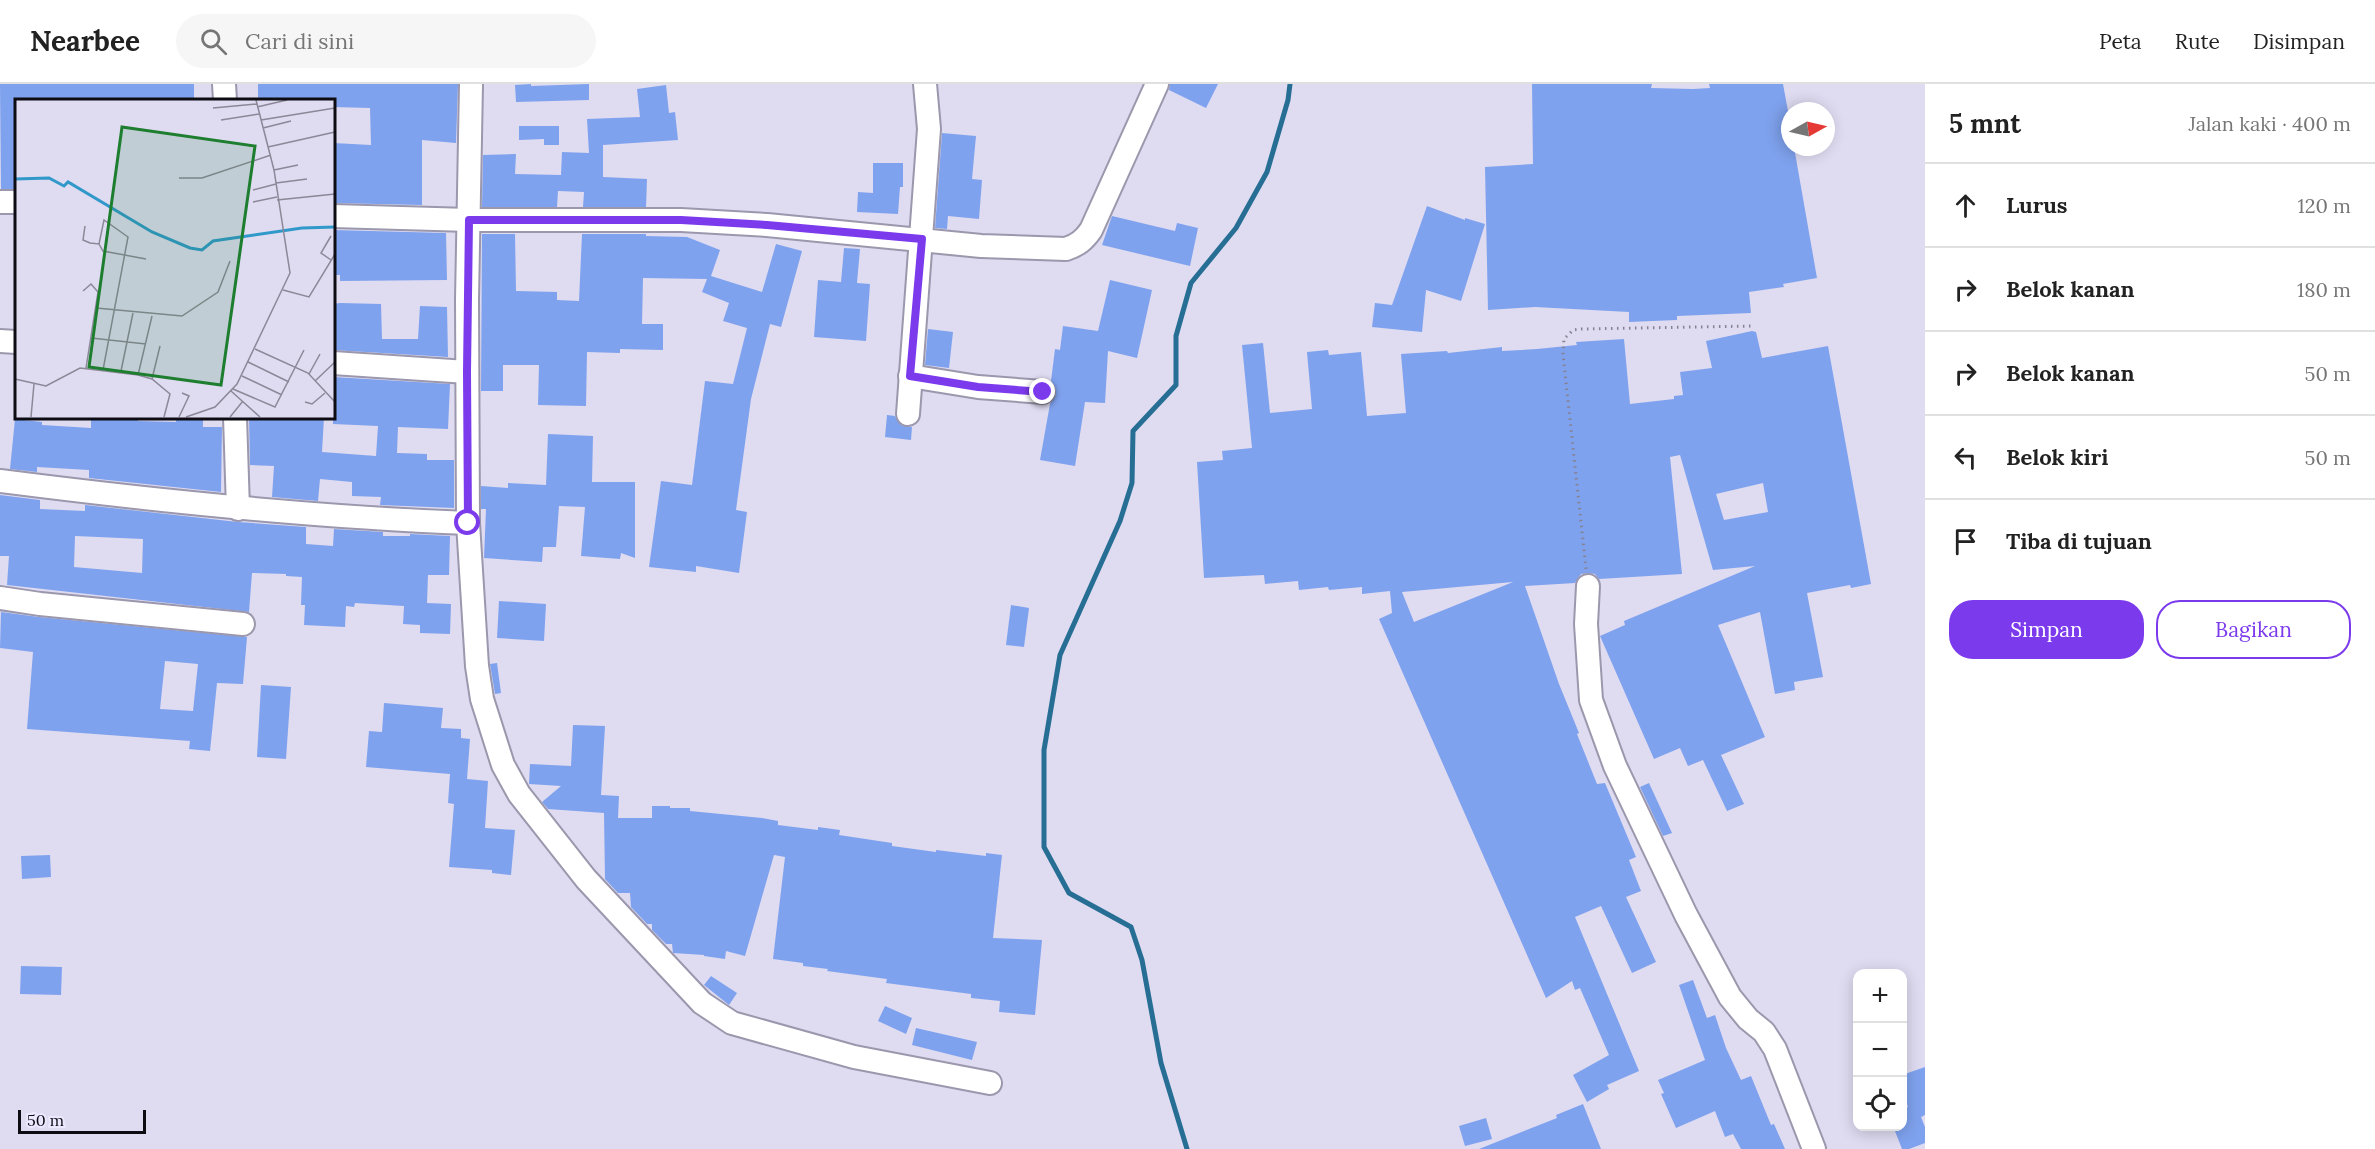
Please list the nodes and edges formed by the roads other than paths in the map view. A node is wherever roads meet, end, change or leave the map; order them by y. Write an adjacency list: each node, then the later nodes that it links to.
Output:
1 (224, 84): 5 (street)
2 (471, 84): 7 (street)
3 (925, 84): 8 (street)
4 (1156, 84): 8 (street)
5 (225, 99)
6 (334, 216): 7 (street)
7 (469, 220): 8 (street); 12 (street)
8 (922, 239): 13 (street)
9 (0, 341): 10 (street)
10 (15, 342)
11 (334, 363): 12 (street)
12 (467, 372): 19 (street)
13 (910, 376): 14 (street); 15 (street)
14 (1043, 392)
15 (908, 414)
16 (235, 418): 18 (street)
17 (0, 481): 18 (street)
18 (238, 509): 19 (street)
19 (468, 523): 23 (street)
20 (1588, 586): 24 (street)
21 (0, 598): 22 (street)
22 (243, 624)
23 (990, 1083)
24 (1814, 1149)

